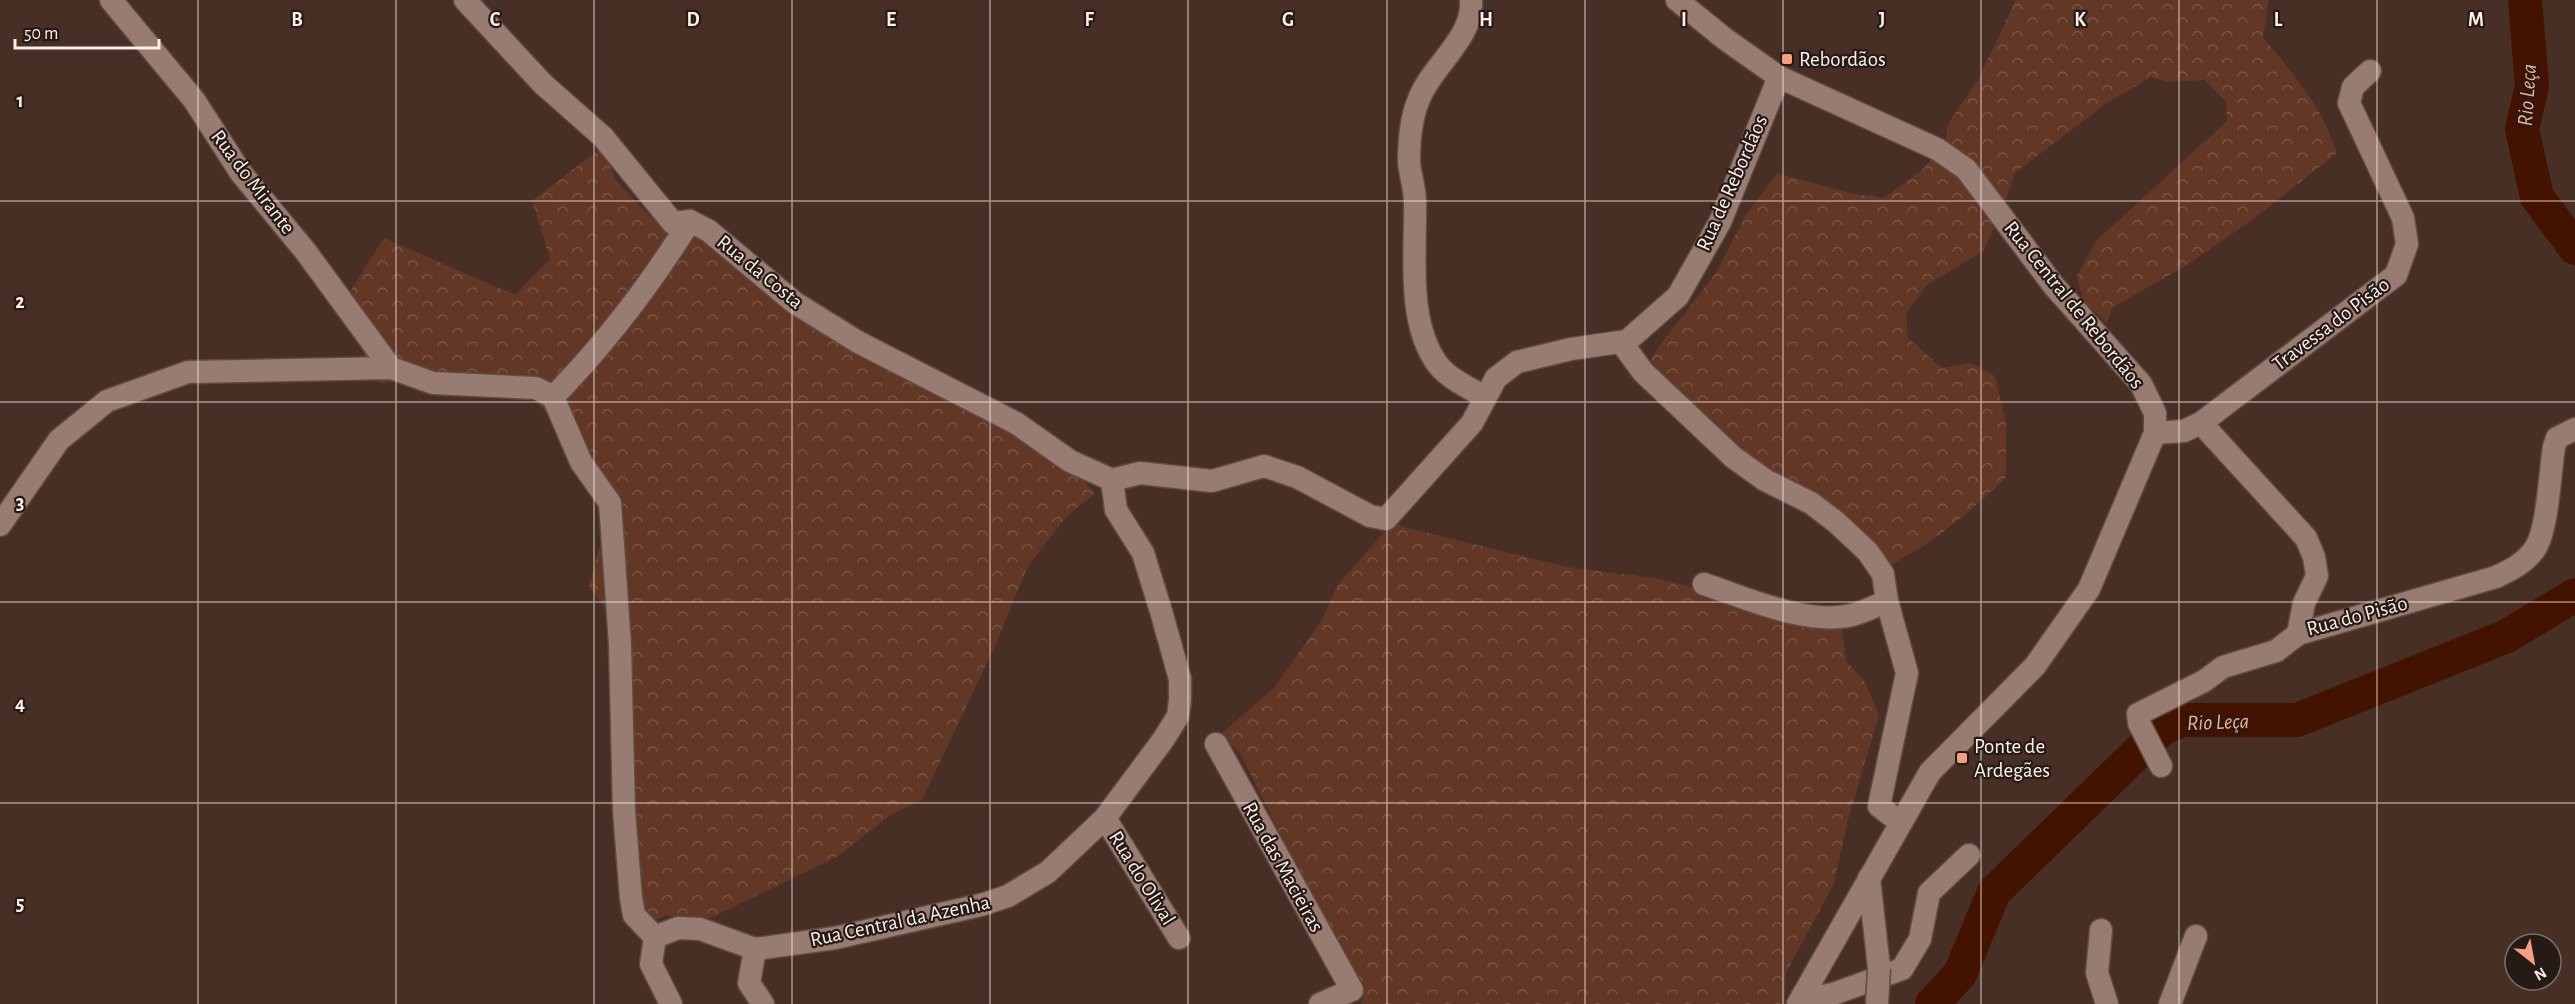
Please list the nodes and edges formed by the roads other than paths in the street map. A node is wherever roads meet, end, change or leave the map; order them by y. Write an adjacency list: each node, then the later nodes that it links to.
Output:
1 (111, 0): 9 (street, Rua do Mirante)
2 (465, 0): 7 (street, Rua da Costa)
3 (1471, 0): 10 (street)
4 (1677, 0): 6 (street, Rua Central de Rebordãos)
5 (2370, 71): 12 (street, Travessa do Pisão)
6 (1779, 77): 8 (street, Rua de Rebordãos); 14 (street, Rua Central de Rebordãos)
7 (690, 221): 11 (street); 15 (street, Rua da Costa)
8 (1621, 342): 10 (street, Rua de Rebordãos); 18 (street)
9 (391, 368): 11 (street); 16 (street)
10 (1485, 396): 15 (street, Rua de Rebordãos)
11 (553, 397): 28 (street)
12 (2201, 423): 14 (street); 19 (street, Rua do Pisão)
13 (2575, 429): 19 (street, Rua do Pisão)
14 (2155, 434): 23 (street)
15 (1112, 480): 22 (street, Rua Central da Azenha)
16 (0, 525)
17 (1704, 584): 18 (street)
18 (1887, 601): 23 (street)
19 (2298, 634): 21 (street)
20 (1216, 744): 34 (street, Rua das Macieiras)
21 (2161, 766)
22 (1105, 818): 29 (street, Rua do Olival); 30 (street, Rua Central da Azenha)
23 (1901, 823): 25 (street)
24 (1969, 855): 31 (street)
25 (1869, 878): 31 (street); 35 (street, bridge)
26 (2101, 930): 36 (street)
27 (2196, 936): 37 (street)
28 (655, 937): 30 (street, Rua Central da Azenha); 32 (street)
29 (1179, 938)
30 (755, 949): 33 (street)
31 (1801, 1003)
32 (671, 1004)
33 (763, 1004)
34 (1320, 1004)
35 (1877, 1004)
36 (2107, 1004)
37 (2170, 1004)

